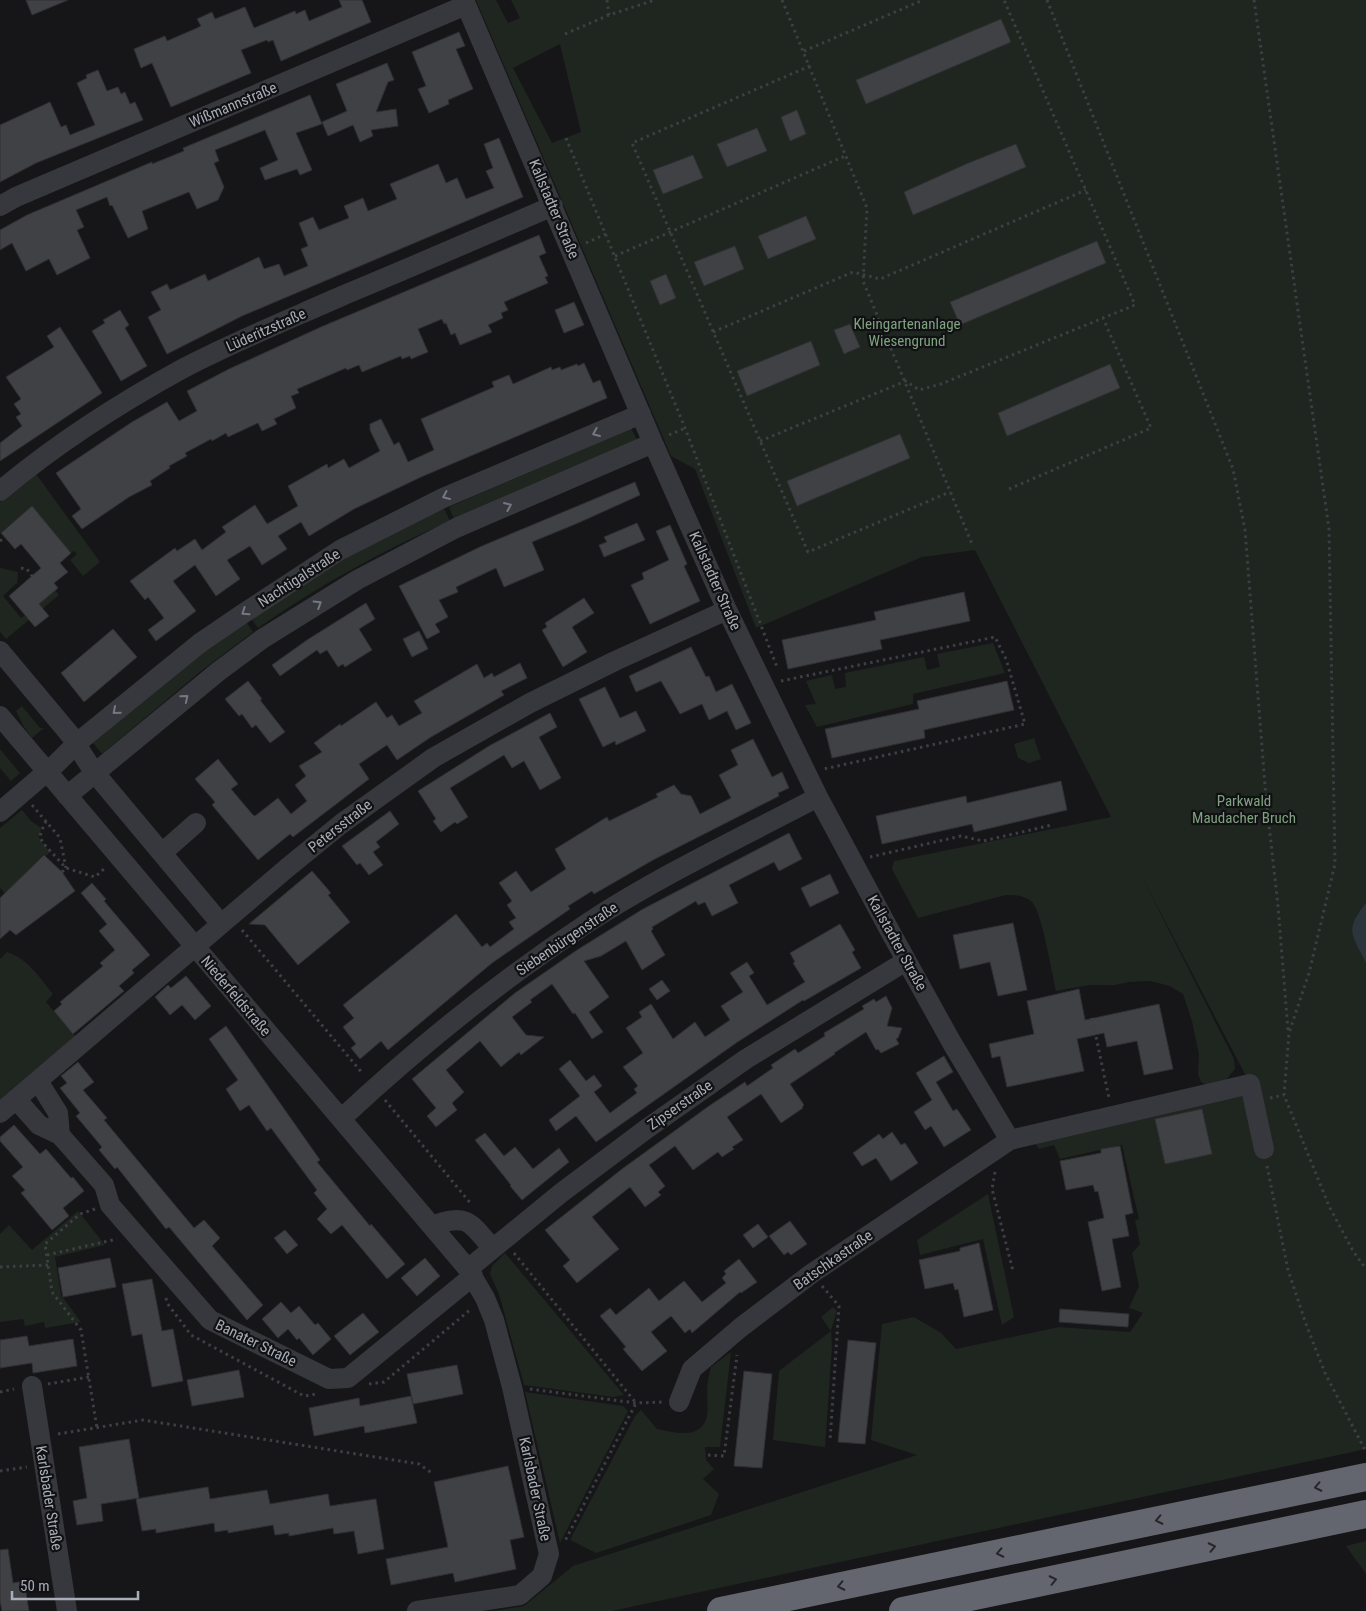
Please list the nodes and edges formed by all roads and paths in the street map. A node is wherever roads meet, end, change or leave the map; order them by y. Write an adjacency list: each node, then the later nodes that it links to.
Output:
1 (607, 0): 9 (path)
2 (654, 0): 9 (path)
3 (782, 0): 11 (path)
4 (923, 0): 11 (path)
5 (1004, 0): 15 (path)
6 (1047, 0): 59 (path)
7 (1254, 0): 59 (path)
8 (465, 3): 16 (street, Wißmannstraße); 17 (street, Kallstadter Straße)
9 (610, 15): 10 (path)
10 (565, 34)
11 (804, 51): 12 (path)
12 (810, 66): 14 (path); 18 (path)
13 (566, 138): 19 (path)
14 (845, 156): 18 (path); 20 (path)
15 (1086, 190): 20 (path); 21 (path)
16 (0, 206)
17 (553, 206): 24 (street, Kallstadter Straße); 28 (street, Lüderitzstraße)
18 (670, 231): 19 (path); 22 (path)
19 (615, 256): 37 (path)
20 (864, 275): 22 (path); 23 (path)
21 (1103, 318): 23 (path); 27 (path)
22 (713, 332): 25 (path)
23 (906, 381): 25 (path); 29 (path)
24 (641, 414): 26 (street, Kallstadter Straße); 39 (street, Nachtigalstraße, one-way to 39)
25 (760, 441): 29 (path)
26 (653, 443): 35 (street, Kallstadter Straße); 41 (street, Nachtigalstraße, one-way to 26)
27 (1009, 488)
28 (0, 490)
29 (950, 492): 32 (path)
30 (5, 537): 31 (path)
31 (0, 541)
32 (972, 544)
33 (21, 568): 34 (path)
34 (32, 576)
35 (727, 610): 37 (street, Kallstadter Straße); 55 (street, Petersstraße)
36 (0, 652): 39 (street)
37 (773, 683): 42 (street, Kallstadter Straße); 42 (path)
38 (0, 716): 40 (street, Niederfeldstraße)
39 (77, 743): 40 (street, Nachtigalstraße); 41 (street)
40 (47, 771): 43 (street, Nachtigalstraße); 44 (street, Niederfeldstraße)
41 (94, 772): 44 (street, Nachtigalstraße); 50 (street)
42 (806, 773): 45 (street, Kallstadter Straße)
43 (22, 793): 46 (street, Nachtigalstraße); 47 (path)
44 (66, 796): 56 (street, Niederfeldstraße)
45 (818, 798): 51 (street, Kallstadter Straße); 61 (street, Siebenbürgenstraße)
46 (0, 812)
47 (46, 821): 52 (path); 52 (path)
48 (196, 823): 50 (street)
49 (1052, 825): 51 (path)
50 (162, 853): 55 (street)
51 (853, 861): 57 (street, Kallstadter Straße)
52 (66, 868): 53 (path); 54 (path)
53 (62, 872)
54 (98, 874)
55 (226, 920): 56 (street, Petersstraße); 61 (path)
56 (194, 946): 60 (street, Petersstraße); 65 (street, Niederfeldstraße)
57 (906, 961): 67 (street, Kallstadter Straße); 73 (street, Zipserstraße)
58 (1092, 1018): 64 (path)
59 (1289, 1033): 77 (path)
60 (38, 1080): 62 (street, Petersstraße); 66 (street)
61 (374, 1088): 65 (street, Siebenbürgenstraße); 70 (path)
62 (16, 1099): 63 (street, Petersstraße); 66 (street, Banater Straße)
63 (0, 1113)
64 (1112, 1116): 67 (street); 68 (street)
65 (341, 1119): 71 (street, Niederfeldstraße)
66 (60, 1135): 69 (street, Banater Straße)
67 (1005, 1143): 78 (path); 80 (street, Batschkastraße)
68 (1264, 1149): 89 (path)
69 (110, 1205): 72 (street, Banater Straße); 74 (path)
70 (476, 1210)
71 (432, 1226): 73 (street); 79 (street, Niederfeldstraße)
72 (136, 1235): 74 (path); 79 (street, Banater Straße)
73 (497, 1244): 79 (street, Zipserstraße); 85 (path)
74 (47, 1255): 75 (path)
75 (48, 1265): 76 (path); 86 (path)
76 (0, 1267)
77 (1366, 1269)
78 (1013, 1271)
79 (470, 1272): 83 (street, Karlsbader Straße)
80 (811, 1274): 81 (street, Batschkastraße); 88 (path)
81 (740, 1328): 84 (street, Batschkastraße); 90 (path)
82 (32, 1386): 87 (street, Karlsbader Straße)
83 (512, 1387): 85 (path); 96 (street, Karlsbader Straße)
84 (678, 1402): 85 (path)
85 (636, 1403): 96 (path)
86 (97, 1428): 87 (path); 93 (path)
87 (40, 1437): 91 (street, Karlsbader Straße)
88 (830, 1441)
89 (1366, 1452)
90 (708, 1454)
91 (44, 1465): 92 (path); 97 (street, Karlsbader Straße)
92 (0, 1470)
93 (432, 1473)
94 (1366, 1477): 99 (highway, one-way to 99)
95 (1366, 1514): 100 (highway, one-way to 95)
96 (549, 1554): 98 (street, Karlsbader Straße)
97 (67, 1611)
98 (417, 1611)
99 (721, 1611)
100 (903, 1611)

